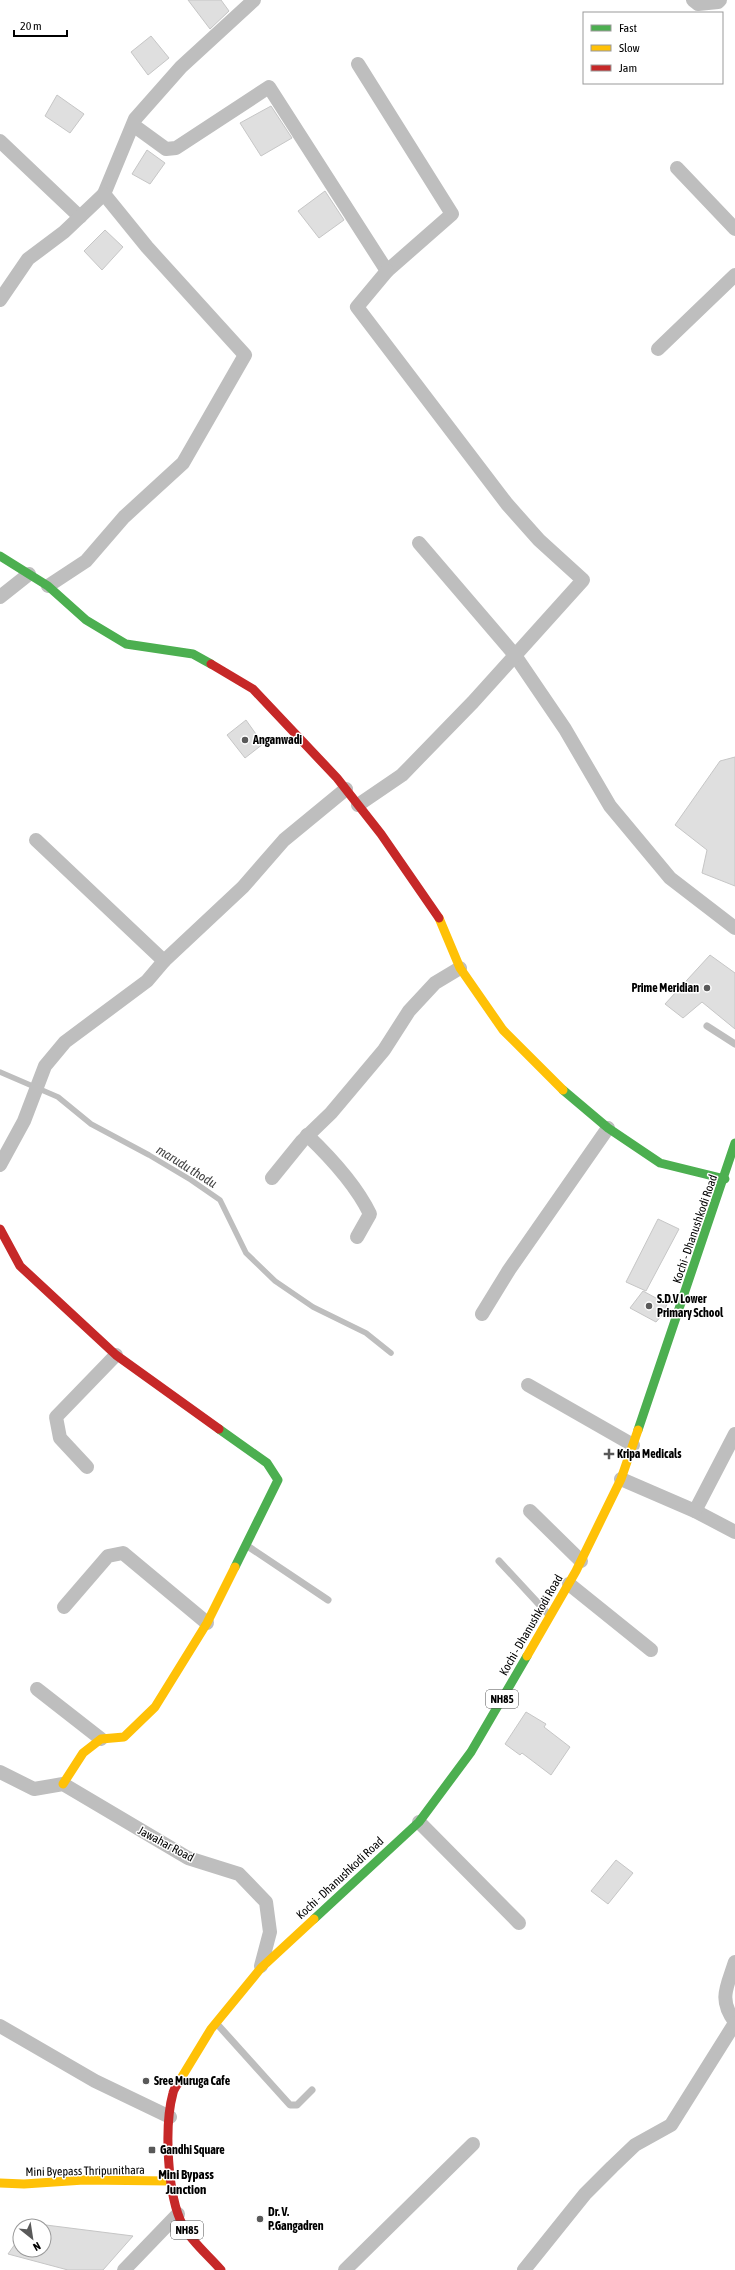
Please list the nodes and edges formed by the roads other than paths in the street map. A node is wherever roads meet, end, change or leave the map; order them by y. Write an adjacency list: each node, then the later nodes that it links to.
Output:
1 (254, 0): 5 (street)
2 (693, 0): 3 (street)
3 (720, 0)
4 (358, 64): 11 (street)
5 (133, 125): 8 (street); 11 (street)
6 (0, 141): 9 (street)
7 (677, 168): 10 (street)
8 (104, 194): 9 (street); 18 (street)
9 (80, 217): 13 (street)
10 (735, 229)
11 (388, 271): 20 (street)
12 (735, 275): 14 (street)
13 (0, 300)
14 (658, 349)
15 (419, 542): 20 (street)
16 (0, 556): 17 (main road)
17 (29, 574): 18 (main road); 19 (street)
18 (48, 586): 21 (main road)
19 (0, 597)
20 (514, 654): 22 (street); 24 (street)
21 (346, 789): 22 (main road); 25 (street)
22 (358, 805): 26 (main road)
23 (36, 840): 25 (street)
24 (735, 928)
25 (164, 961): 32 (street)
26 (460, 968): 29 (main road); 30 (street)
27 (707, 1026): 28 (lane)
28 (735, 1044)
29 (608, 1128): 34 (main road); 37 (street)
30 (307, 1135): 33 (street); 36 (street)
31 (735, 1144): 34 (main road, Kochi - Dhanushkodi Road / NH85)
32 (0, 1165)
33 (272, 1178)
34 (725, 1178): 41 (main road, Kochi - Dhanushkodi Road / NH85)
35 (0, 1229): 38 (main road)
36 (357, 1237)
37 (482, 1314)
38 (116, 1354): 42 (street); 47 (main road)
39 (528, 1385): 41 (street)
40 (735, 1434): 44 (street)
41 (633, 1445): 43 (main road, Kochi - Dhanushkodi Road / NH85)
42 (87, 1467)
43 (621, 1479): 44 (street); 49 (main road, Kochi - Dhanushkodi Road / NH85)
44 (695, 1510): 46 (street)
45 (530, 1511): 49 (street)
46 (735, 1532)
47 (245, 1544): 51 (lane); 54 (main road)
48 (499, 1561): 53 (lane)
49 (581, 1561): 50 (main road, Kochi - Dhanushkodi Road / NH85)
50 (569, 1584): 53 (main road, Kochi - Dhanushkodi Road / NH85); 55 (street)
51 (328, 1600)
52 (64, 1607): 54 (street)
53 (550, 1616): 60 (main road, Kochi - Dhanushkodi Road / NH85)
54 (207, 1623): 57 (main road)
55 (651, 1650)
56 (37, 1689): 57 (street)
57 (102, 1739): 59 (main road)
58 (0, 1772): 59 (street)
59 (63, 1784): 63 (street, Jawahar Road)
60 (419, 1822): 61 (street); 63 (main road, Kochi - Dhanushkodi Road / NH85)
61 (519, 1923)
62 (735, 1962): 65 (street)
63 (260, 1968): 64 (main road, Kochi - Dhanushkodi Road / NH85)
64 (216, 2023): 67 (lane); 68 (main road, Kochi - Dhanushkodi Road / NH85)
65 (735, 2023): 76 (street)
66 (0, 2026): 68 (street)
67 (312, 2090)
68 (170, 2117): 70 (main road, Kochi - Dhanushkodi Road / NH85)
69 (472, 2144): 75 (street)
70 (170, 2181): 71 (main road, Mini Byepass Thripunithara); 72 (main road, Kochi - Dhanushkodi Road / NH85)
71 (0, 2183)
72 (178, 2214): 73 (street); 74 (main road, Kochi - Dhanushkodi Road / NH85)
73 (124, 2270)
74 (221, 2270)
75 (345, 2270)
76 (524, 2270)

